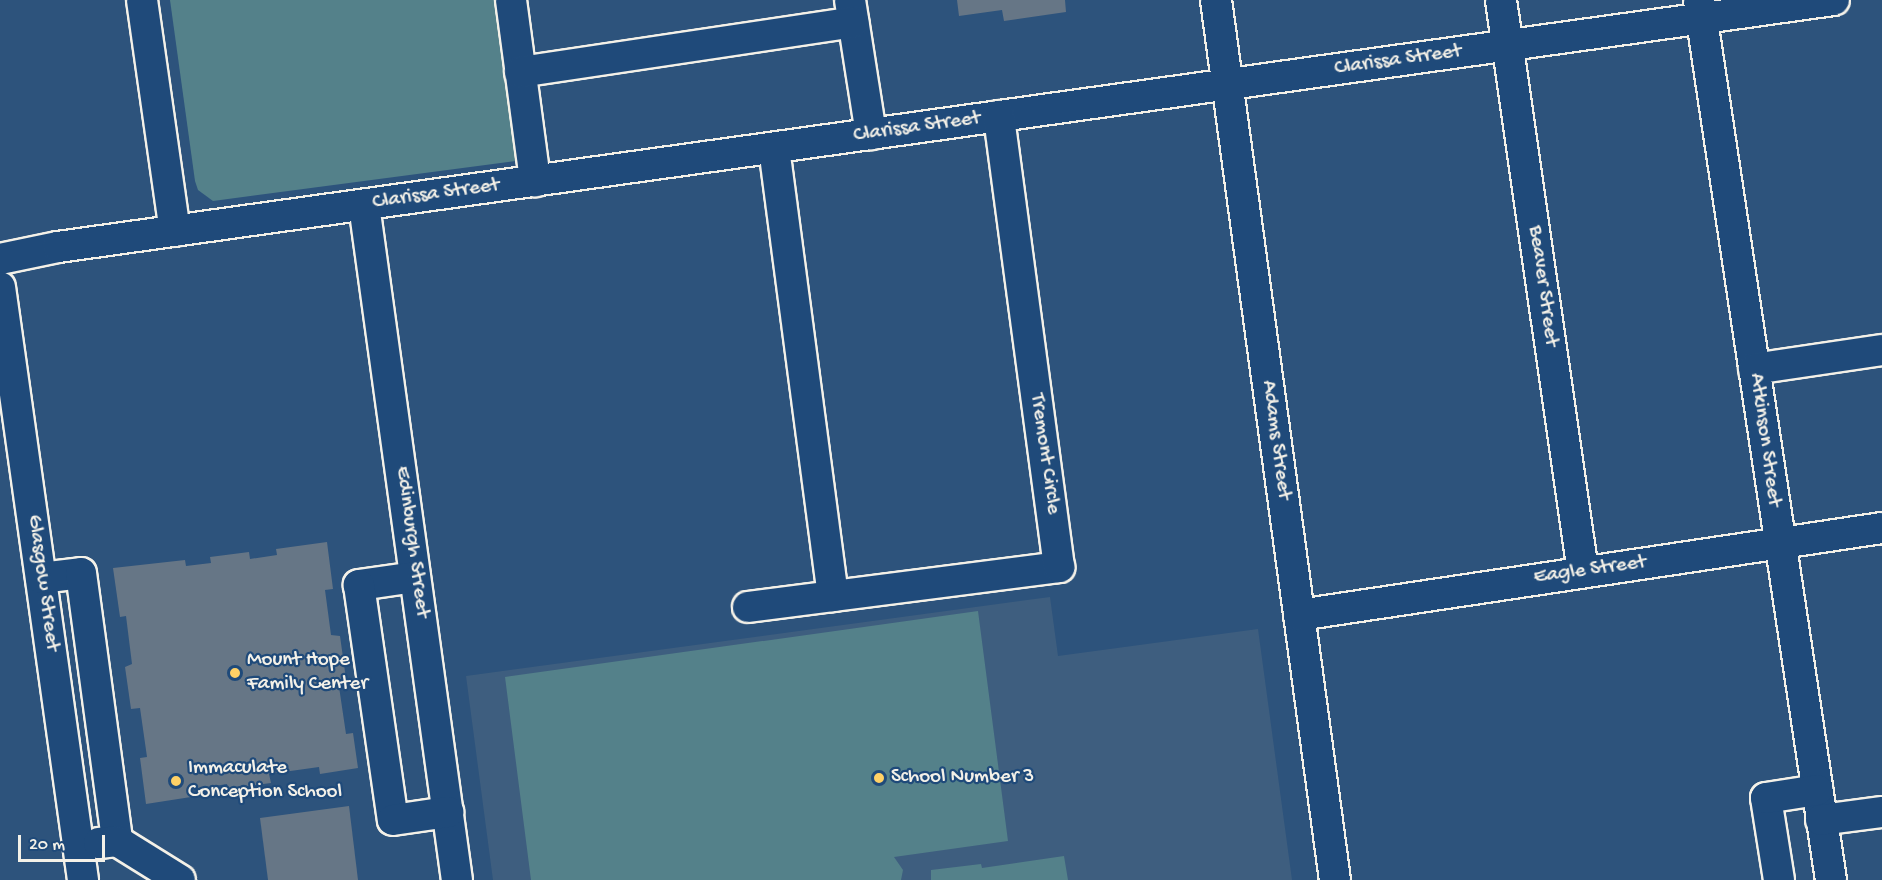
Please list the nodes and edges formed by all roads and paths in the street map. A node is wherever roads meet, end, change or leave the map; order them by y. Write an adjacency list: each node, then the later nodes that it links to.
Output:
1 (142, 0): 16 (street)
2 (511, 0): 9 (street)
3 (1216, 0): 10 (street, Adams Street)
4 (1501, 0): 8 (street, Beaver Street)
5 (1834, 0): 6 (street, Clarissa Street)
6 (1701, 9): 8 (street, Clarissa Street); 20 (street, Atkinson Street)
7 (852, 11): 9 (street); 12 (street)
8 (1507, 45): 10 (street, Clarissa Street); 24 (street, Beaver Street)
9 (520, 72): 14 (street)
10 (1228, 84): 11 (street, Clarissa Street); 29 (street, Adams Street)
11 (999, 116): 12 (street, Clarissa Street); 27 (street, Tremont Circle)
12 (871, 134): 13 (street, Clarissa Street)
13 (774, 148): 14 (street, Clarissa Street); 27 (street)
14 (535, 181): 15 (street, Clarissa Street)
15 (363, 205): 16 (street, Clarissa Street); 25 (street, Edinburgh Street)
16 (175, 231): 17 (street, Clarissa Street)
17 (0, 259)
18 (0, 287): 21 (street, Glasgow Street)
19 (1882, 350): 20 (street)
20 (1754, 369): 23 (street, Atkinson Street)
21 (9, 409): 26 (street, Glasgow Street)
22 (1882, 528): 23 (street, Eagle Street)
23 (1779, 543): 24 (street, Eagle Street); 30 (street, Atkinson Street)
24 (1583, 572): 29 (street, Eagle Street)
25 (415, 577): 31 (street, Edinburgh Street); 31 (street)
26 (42, 578): 34 (street); 35 (street, Glasgow Street)
27 (833, 596): 28 (street, Tremont Circle)
28 (748, 607)
29 (1299, 615): 39 (street, Adams Street)
30 (1817, 790): 33 (street, Atkinson Street); 40 (street)
31 (448, 812): 38 (street, Edinburgh Street)
32 (1882, 812): 33 (street)
33 (1821, 820): 41 (street, Atkinson Street)
34 (117, 840): 35 (street); 37 (street)
35 (79, 846): 36 (street, Glasgow Street)
36 (83, 880)
37 (180, 880)
38 (458, 880)
39 (1335, 880)
40 (1779, 880)
41 (1831, 880)

